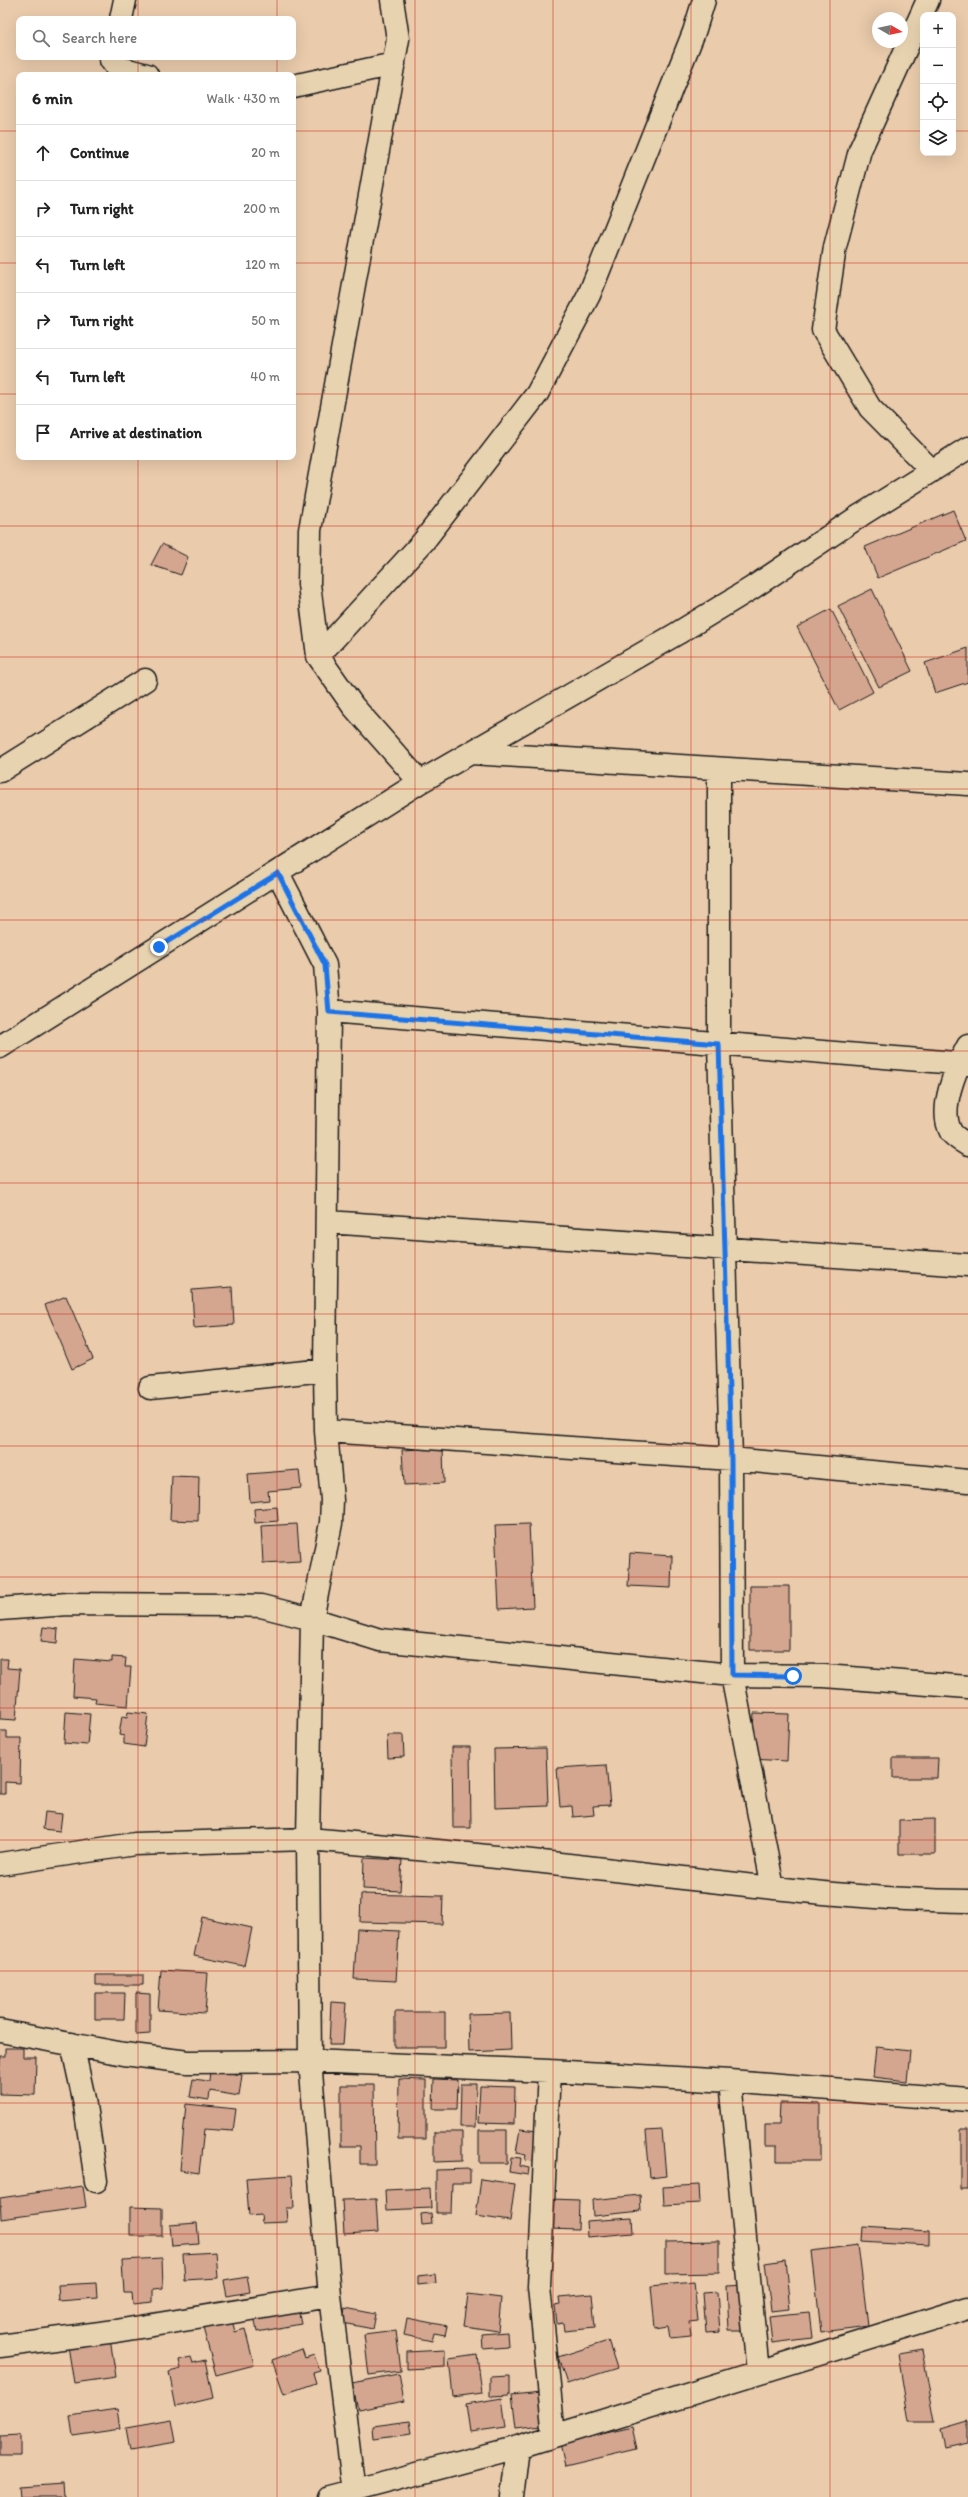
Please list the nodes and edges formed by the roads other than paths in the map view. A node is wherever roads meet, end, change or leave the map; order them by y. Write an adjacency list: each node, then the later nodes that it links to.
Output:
1 (125, 0): 5 (street)
2 (392, 0): 7 (street)
3 (704, 0): 12 (street)
4 (928, 0): 11 (street)
5 (122, 16)
6 (111, 60): 8 (street)
7 (394, 64): 9 (street); 12 (street)
8 (136, 72)
9 (296, 85)
10 (968, 448): 11 (street)
11 (932, 471): 14 (street)
12 (318, 656): 17 (street)
13 (145, 680): 16 (street)
14 (471, 753): 15 (street); 17 (street)
15 (719, 769): 18 (street); 21 (street)
16 (0, 771)
17 (420, 782): 19 (street)
18 (968, 784)
19 (278, 873): 20 (street); 22 (street)
20 (329, 1012): 21 (street); 25 (street)
21 (719, 1044): 23 (street); 26 (street)
22 (0, 1047)
23 (965, 1058): 24 (street)
24 (968, 1146)
25 (327, 1222): 26 (street); 28 (street)
26 (724, 1249): 27 (street); 31 (street)
27 (968, 1265)
28 (325, 1370): 29 (street); 30 (street)
29 (150, 1388)
30 (326, 1431): 31 (street); 34 (street)
31 (731, 1459): 32 (street); 35 (street)
32 (968, 1481)
33 (0, 1609): 34 (street)
34 (312, 1619): 35 (street); 37 (street)
35 (732, 1675): 36 (street); 39 (street)
36 (968, 1687)
37 (308, 1839): 38 (street); 39 (street); 43 (street)
38 (0, 1864)
39 (773, 1888): 40 (street)
40 (968, 1901)
41 (0, 2032): 42 (street)
42 (72, 2044): 43 (street); 47 (street)
43 (310, 2061): 44 (street); 48 (street)
44 (549, 2071): 45 (street); 52 (street)
45 (730, 2081): 46 (street); 51 (street)
46 (968, 2100)
47 (96, 2181)
48 (330, 2296): 50 (street); 54 (street)
49 (968, 2308): 51 (street)
50 (0, 2346)
51 (758, 2373): 52 (street)
52 (554, 2436): 53 (street)
53 (518, 2447): 54 (street); 56 (street)
54 (354, 2492): 55 (street)
55 (329, 2497)
56 (512, 2497)

